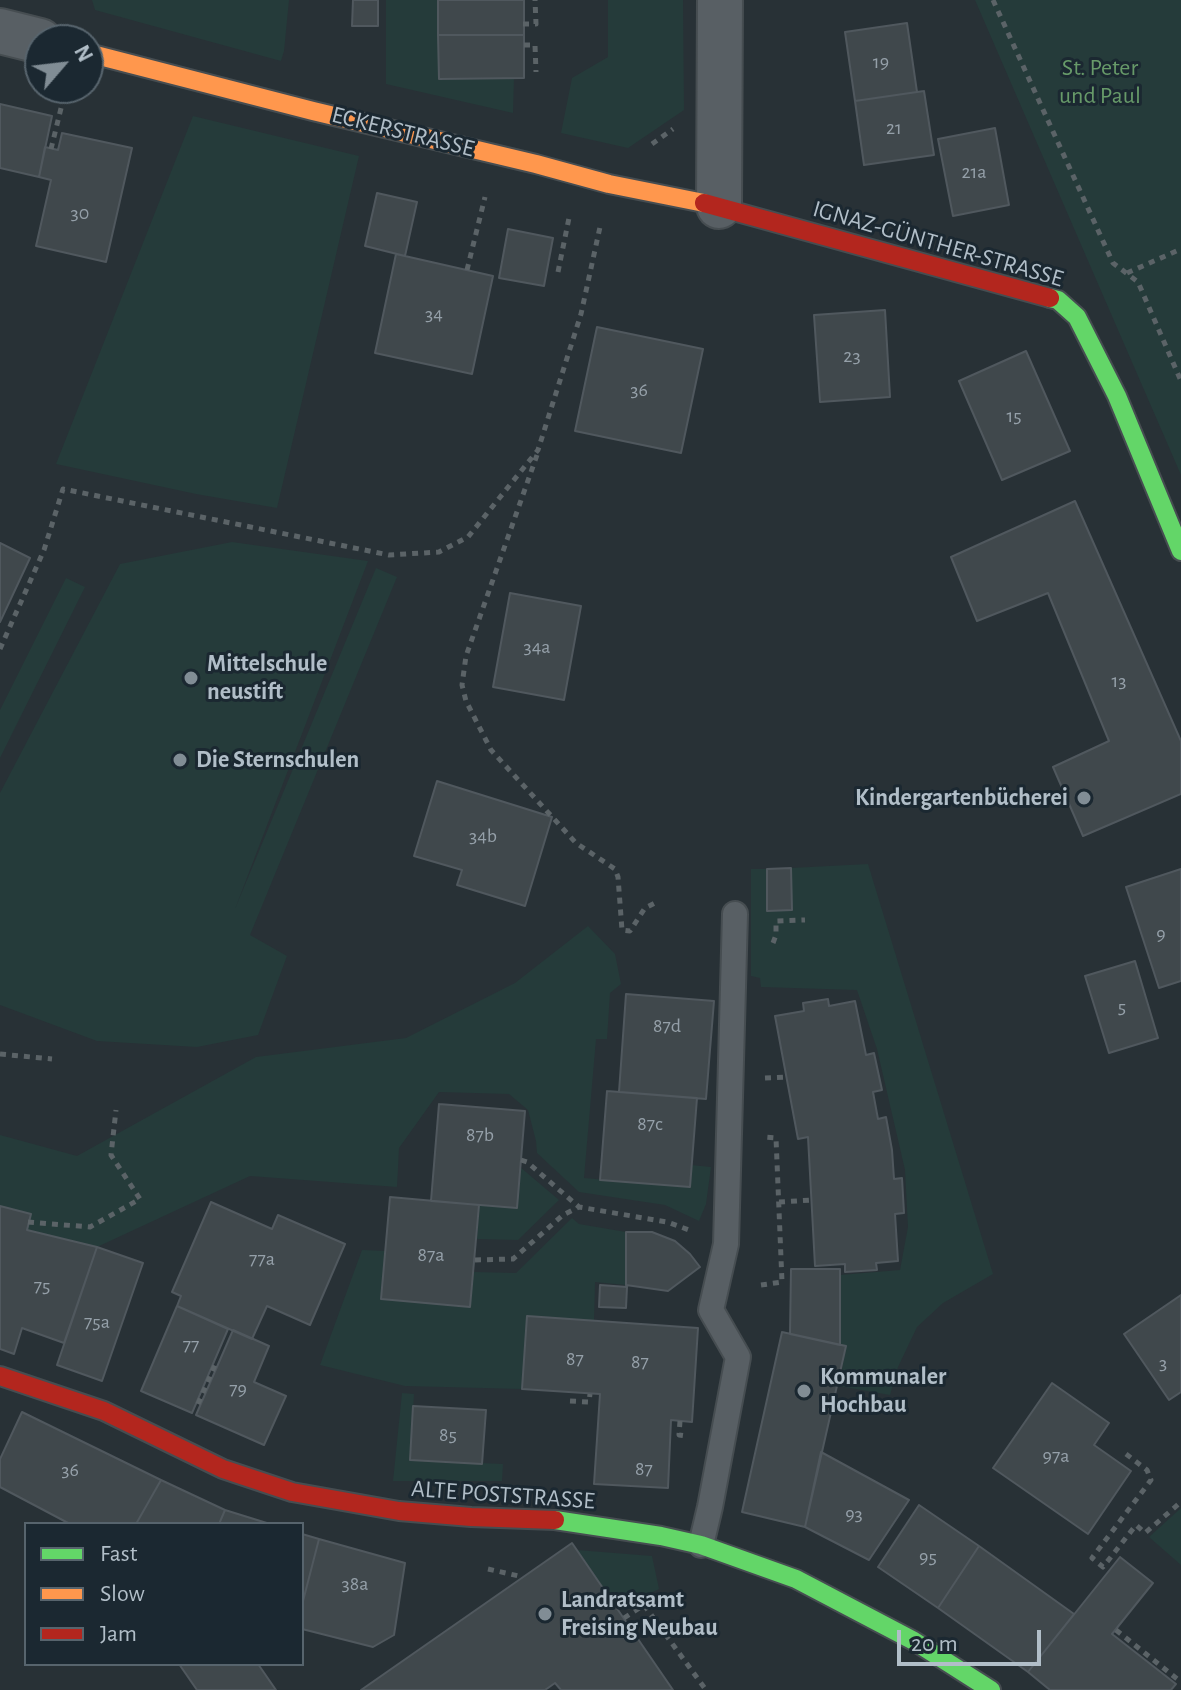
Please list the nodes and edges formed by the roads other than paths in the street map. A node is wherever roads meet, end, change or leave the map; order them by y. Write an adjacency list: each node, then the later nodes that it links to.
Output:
1 (720, 0): 5 (street)
2 (0, 31): 3 (street)
3 (24, 37)
4 (104, 57): 5 (street, ECKERSTRASSE)
5 (719, 206): 6 (street, IGNAZ-GÜNTHER-STRASSE)
6 (1181, 551)
7 (735, 914): 9 (lane)
8 (0, 1376): 9 (street, ALTE POSTSTRASSE)
9 (701, 1545): 10 (street, ALTE POSTSTRASSE)
10 (991, 1690)

